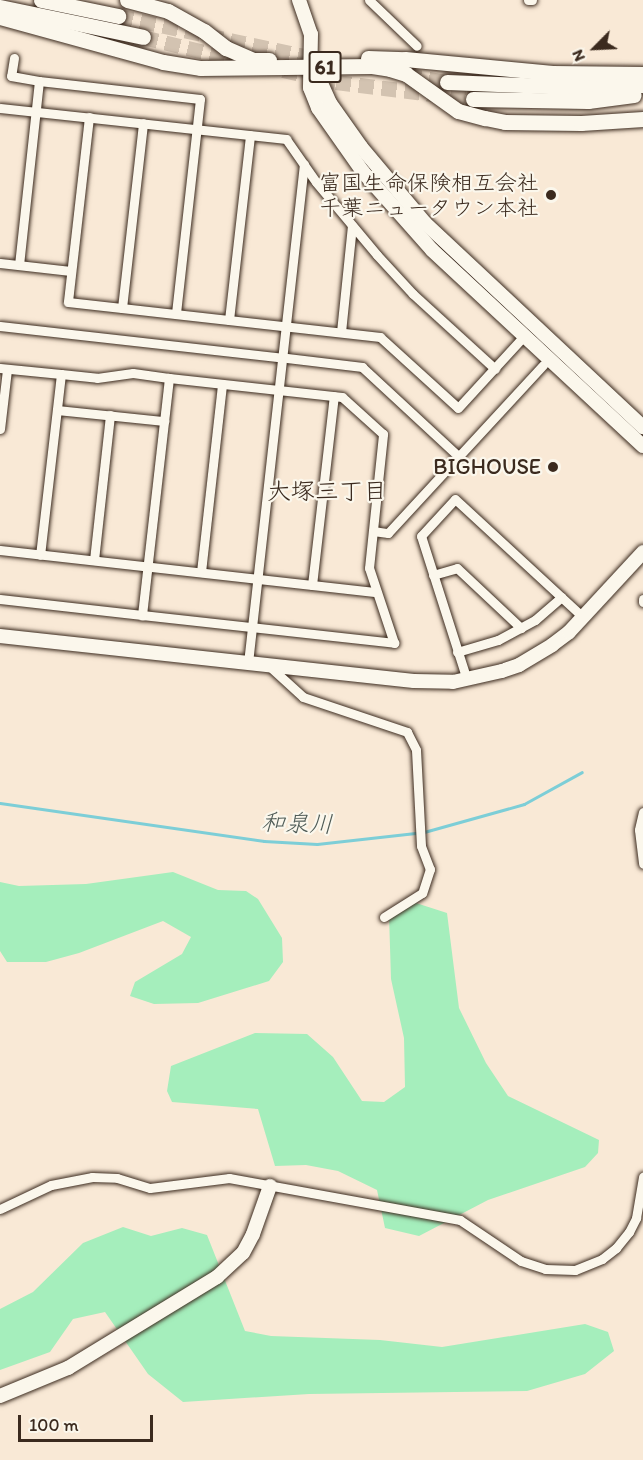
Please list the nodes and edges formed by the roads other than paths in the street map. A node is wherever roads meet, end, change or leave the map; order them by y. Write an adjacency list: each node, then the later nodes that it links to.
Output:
1 (41, 0): 6 (main road)
2 (127, 0): 11 (main road)
3 (299, 0): 11 (street)
4 (369, 0): 9 (street)
5 (0, 7): 8 (main road)
6 (118, 16)
7 (0, 17): 11 (main road, 61)
8 (143, 37)
9 (417, 46)
10 (14, 58): 13 (street)
11 (312, 65): 12 (main road, 61); 21 (main road, 61); 36 (street)
12 (643, 74)
13 (39, 81): 19 (street); 23 (street)
14 (447, 82): 15 (main road)
15 (643, 85)
16 (643, 94): 17 (main road)
17 (473, 99)
18 (0, 108): 19 (street)
19 (36, 112): 20 (street); 28 (street)
20 (89, 117): 22 (street); 29 (street)
21 (643, 119)
22 (143, 123): 23 (street); 30 (street)
23 (196, 129): 24 (street); 31 (street)
24 (250, 135): 25 (street); 32 (street)
25 (304, 164): 26 (street); 34 (street)
26 (352, 226): 35 (street); 39 (street)
27 (0, 263): 28 (street)
28 (19, 265): 29 (street)
29 (71, 271): 30 (street)
30 (122, 308): 31 (street)
31 (176, 314): 32 (street)
32 (229, 320): 34 (street)
33 (0, 326): 51 (street)
34 (285, 326): 35 (street); 43 (street)
35 (341, 332): 39 (street)
36 (530, 335): 39 (street); 48 (street); 50 (street)
37 (543, 365): 51 (street)
38 (3, 368): 40 (street); 49 (street)
39 (495, 369)
40 (61, 374): 41 (street); 45 (street)
41 (169, 378): 42 (street); 47 (street)
42 (222, 384): 43 (street); 58 (street)
43 (278, 390): 44 (street); 60 (street)
44 (334, 396): 52 (street); 61 (street)
45 (57, 410): 46 (street); 55 (street)
46 (110, 415): 47 (street); 56 (street)
47 (164, 421): 57 (street)
48 (643, 427)
49 (0, 429)
50 (643, 446)
51 (458, 456): 52 (street)
52 (373, 531): 62 (street)
53 (0, 550): 55 (street)
54 (643, 552): 66 (street)
55 (40, 555): 56 (street)
56 (94, 560): 57 (street)
57 (148, 566): 58 (street); 65 (street)
58 (201, 572): 60 (street)
59 (433, 575): 63 (street); 68 (street); 70 (street)
60 (257, 578): 61 (street); 67 (street)
61 (312, 585): 62 (street)
62 (377, 592): 67 (street)
63 (561, 597): 66 (street); 68 (street)
64 (0, 599): 65 (street)
65 (142, 615): 67 (street)
66 (583, 617): 73 (street)
67 (252, 627): 71 (street)
68 (521, 628): 70 (street)
69 (0, 636): 71 (street)
70 (457, 652): 73 (street)
71 (248, 663): 72 (street)
72 (268, 666): 73 (street); 77 (street)
73 (467, 680)
74 (643, 812): 75 (street)
75 (641, 843): 76 (street)
76 (643, 864)
77 (384, 917)
78 (643, 1177): 79 (street)
79 (270, 1185): 80 (street); 81 (street)
80 (0, 1209)
81 (0, 1396)

